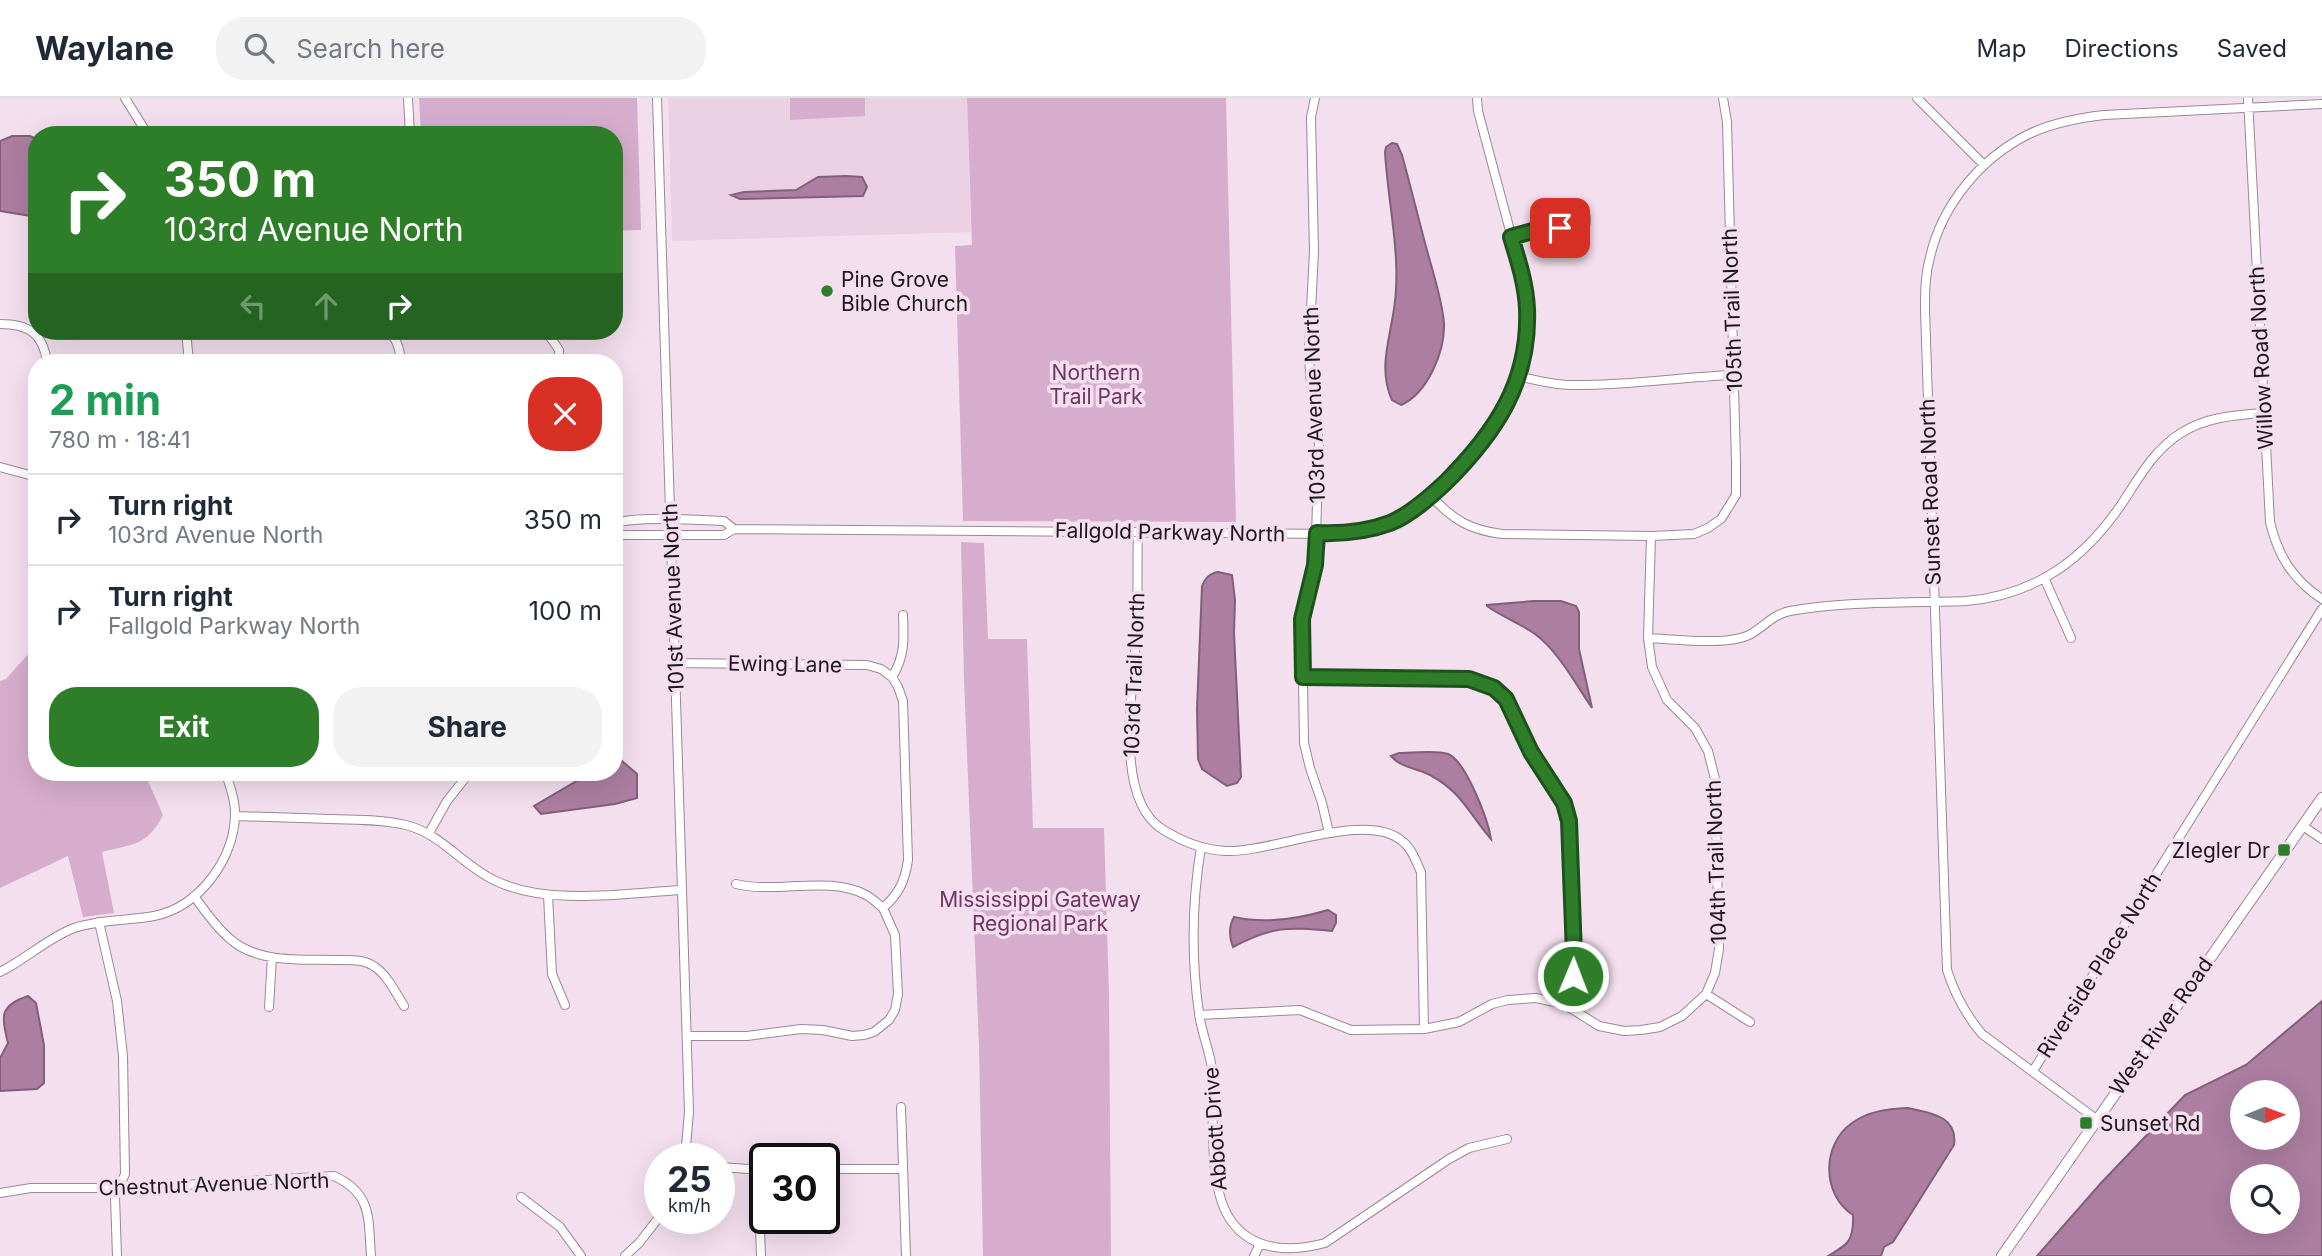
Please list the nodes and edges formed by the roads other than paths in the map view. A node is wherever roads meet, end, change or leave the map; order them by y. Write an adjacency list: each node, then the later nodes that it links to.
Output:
1 (125, 98): 11 (street)
2 (657, 98): 24 (street, 101st Avenue North)
3 (1315, 98): 28 (street, 103rd Avenue North)
4 (1476, 98): 15 (street, Fallgold Parkway North)
5 (1723, 98): 18 (street, 105th Trail North)
6 (1917, 98): 13 (street)
7 (2248, 98): 10 (street, Willow Road North)
8 (408, 102): 12 (street)
9 (2322, 104): 10 (street, Sunset Road North)
10 (2249, 108): 13 (street, Sunset Road North); 20 (street, Willow Road North)
11 (142, 126)
12 (409, 126)
13 (1984, 165): 34 (street, Sunset Road North)
14 (1558, 224): 15 (street)
15 (1511, 237): 19 (street, Fallgold Parkway North)
16 (0, 324): 17 (street)
17 (28, 329)
18 (1734, 375): 19 (street); 31 (street, 105th Trail North)
19 (1518, 376): 23 (street, Fallgold Parkway North)
20 (2264, 413): 32 (street); 33 (street, Willow Road North)
21 (0, 467): 22 (street)
22 (28, 475)
23 (1431, 496): 28 (street, Fallgold Parkway North); 31 (street)
24 (670, 520): 25 (street, Fallgold Parkway North); 26 (street, Fallgold Parkway North); 29 (street, 101st Avenue North)
25 (623, 521)
26 (734, 528): 27 (street, Fallgold Parkway North); 29 (street, Fallgold Parkway North)
27 (1138, 531): 28 (street, Fallgold Parkway North); 50 (street, 103rd Trail North)
28 (1317, 533): 41 (street, 103rd Avenue North)
29 (671, 534): 30 (street, Fallgold Parkway North); 39 (street, 101st Avenue North)
30 (623, 535)
31 (1651, 536): 37 (street, 104th Trail North)
32 (2045, 580): 34 (street); 38 (street)
33 (2322, 599)
34 (1934, 602): 37 (street); 68 (street, Sunset Road North)
35 (2322, 609): 68 (street, Riverside Place North)
36 (903, 615): 40 (street)
37 (1648, 638): 59 (street, 104th Trail North)
38 (2071, 638)
39 (675, 663): 40 (street, Ewing Lane); 52 (street, 101st Avenue North)
40 (892, 677): 55 (street)
41 (1303, 677): 47 (street, 103rd Avenue North); 60 (street)
42 (228, 781): 45 (street)
43 (463, 781): 48 (street)
44 (2322, 798): 46 (street, West River Road)
45 (235, 816): 48 (street); 54 (street)
46 (2303, 826): 49 (street); 70 (street, West River Road)
47 (1329, 833): 50 (street, 103rd Trail North); 66 (street, 103rd Trail North)
48 (429, 834): 53 (street)
49 (2322, 839)
50 (1201, 847): 64 (street, Abbott Drive)
51 (736, 884): 55 (street)
52 (682, 890): 53 (street); 67 (street, 101st Avenue North)
53 (548, 895): 61 (street)
54 (194, 896): 56 (street); 57 (street)
55 (883, 908): 67 (street)
56 (99, 922): 58 (street); 75 (street)
57 (272, 957): 62 (street); 63 (street)
58 (0, 972)
59 (1706, 994): 60 (street); 65 (street)
60 (1564, 1004): 66 (street)
61 (565, 1005)
62 (404, 1006)
63 (269, 1007)
64 (1199, 1015): 66 (street); 80 (street, Abbott Drive)
65 (1750, 1022)
66 (1424, 1028)
67 (687, 1036): 72 (street, 101st Avenue North)
68 (2033, 1071): 70 (street, Sunset Road North)
69 (901, 1107): 74 (street)
70 (2096, 1119): 88 (street, West River Road)
71 (1507, 1139): 80 (street, Abbott Drive)
72 (687, 1143)
73 (840, 1169): 74 (street)
74 (903, 1169): 86 (street)
75 (120, 1188): 76 (street, Chestnut Avenue North); 81 (street); 82 (street, Chestnut Avenue North)
76 (0, 1193)
77 (521, 1197): 83 (street)
78 (646, 1234): 84 (street)
79 (761, 1234): 85 (street)
80 (1260, 1244): 87 (street)
81 (117, 1256)
82 (371, 1256)
83 (581, 1256)
84 (625, 1256)
85 (761, 1256)
86 (906, 1256)
87 (1254, 1256)
88 (2002, 1256)

